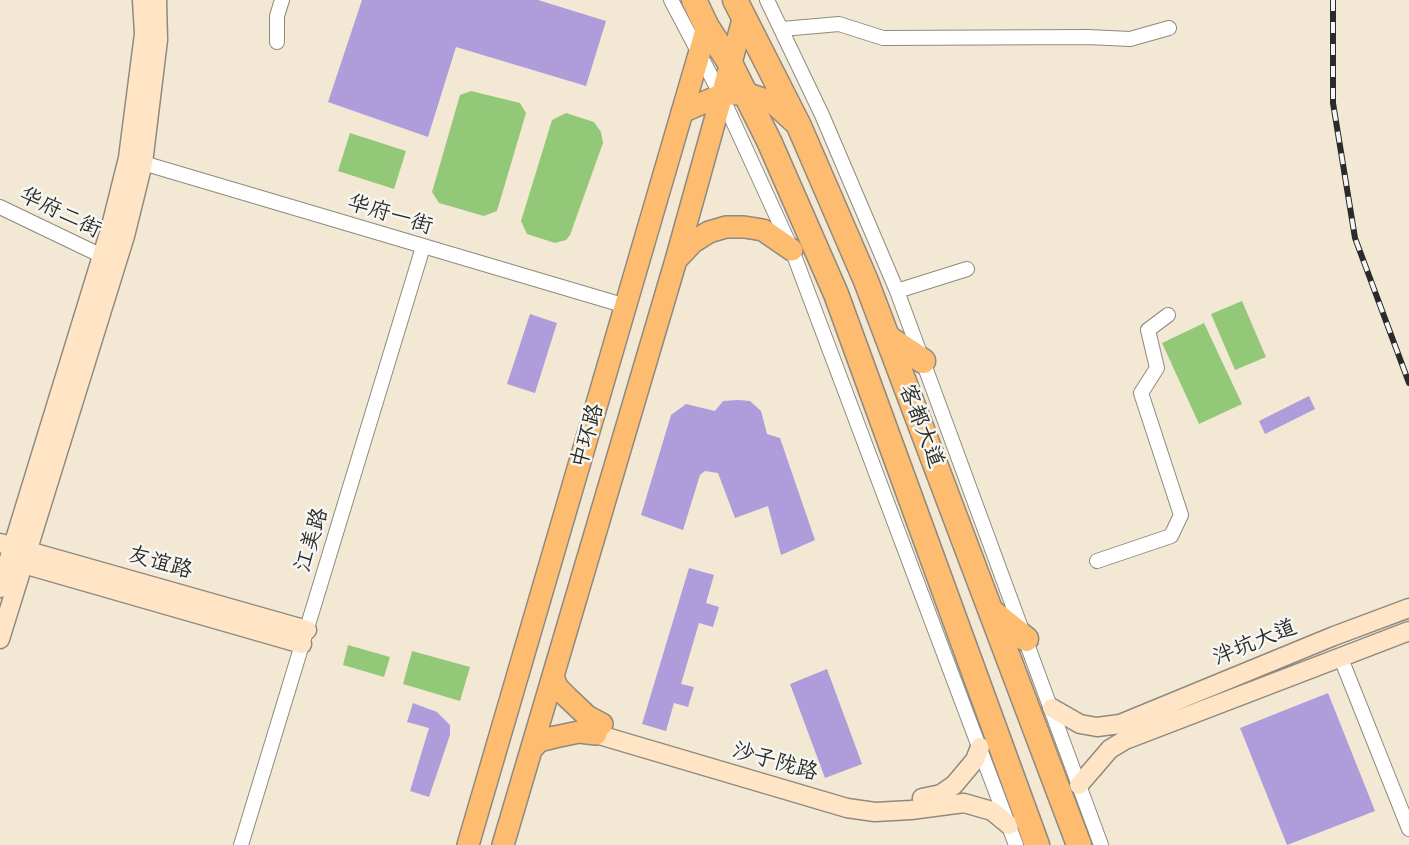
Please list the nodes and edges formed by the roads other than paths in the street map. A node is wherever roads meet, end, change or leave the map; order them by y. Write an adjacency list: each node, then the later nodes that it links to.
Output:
1 (142, 0): 24 (street)
2 (157, 0): 18 (street)
3 (282, 0): 11 (street)
4 (671, 0): 12 (street)
5 (694, 0): 8 (highway, 客都大道)
6 (767, 0): 10 (street)
7 (739, 8): 13 (main road, 中环路); 17 (highway, 客都大道)
8 (707, 27): 12 (main road, 中环路); 13 (highway, 客都大道)
9 (1169, 28): 10 (street)
10 (782, 29): 27 (street)
11 (277, 42)
12 (699, 55): 15 (street); 16 (main road, 中环路)
13 (730, 63): 14 (highway, 客都大道); 15 (main road, 中环路)
14 (745, 93): 15 (main road); 17 (main road); 21 (highway, 客都大道)
15 (721, 95): 16 (main road); 23 (street); 25 (main road, 中环路)
16 (682, 112): 28 (main road, 中环路)
17 (799, 126): 20 (highway, 客都大道)
18 (143, 163): 22 (street, 华府一街); 32 (street)
19 (0, 207): 24 (street, 华府二街)
20 (840, 221): 21 (highway); 30 (highway, 客都大道)
21 (811, 236): 56 (highway, 客都大道)
22 (423, 247): 28 (street, 华府一街); 38 (street, 江美路)
23 (792, 250): 25 (main road); 46 (street)
24 (102, 256): 32 (street)
25 (676, 260): 42 (main road, 中环路)
26 (967, 269): 27 (street)
27 (897, 291): 31 (street)
28 (626, 306): 53 (main road, 中环路)
29 (1168, 315): 33 (street)
30 (887, 337): 31 (highway); 36 (highway, 客都大道)
31 (923, 361): 40 (street)
32 (12, 553): 34 (street); 38 (street, 友谊路); 39 (street)
33 (1097, 561)
34 (0, 588)
35 (1409, 608): 45 (street, 泮坑大道)
36 (991, 611): 40 (highway); 57 (highway, 客都大道)
37 (1409, 631): 41 (street, 泮坑大道)
38 (304, 637): 52 (street, 江美路)
39 (0, 639)
40 (1026, 639): 43 (street)
41 (1340, 656): 45 (street, 泮坑大道); 51 (street)
42 (553, 676): 44 (main road); 47 (main road, 中环路)
43 (1052, 708): 45 (street); 48 (street)
44 (599, 729): 47 (main road); 49 (street, 沙子陇路)
45 (1122, 732): 48 (street)
46 (980, 747): 49 (street); 50 (street)
47 (531, 750): 54 (main road, 中环路)
48 (1079, 785): 58 (street)
49 (943, 799): 50 (street, 沙子陇路)
50 (1009, 825): 55 (street)
51 (1409, 829)
52 (241, 845)
53 (468, 845)
54 (503, 845)
55 (1016, 845)
56 (1037, 845)
57 (1079, 845)
58 (1101, 845)

